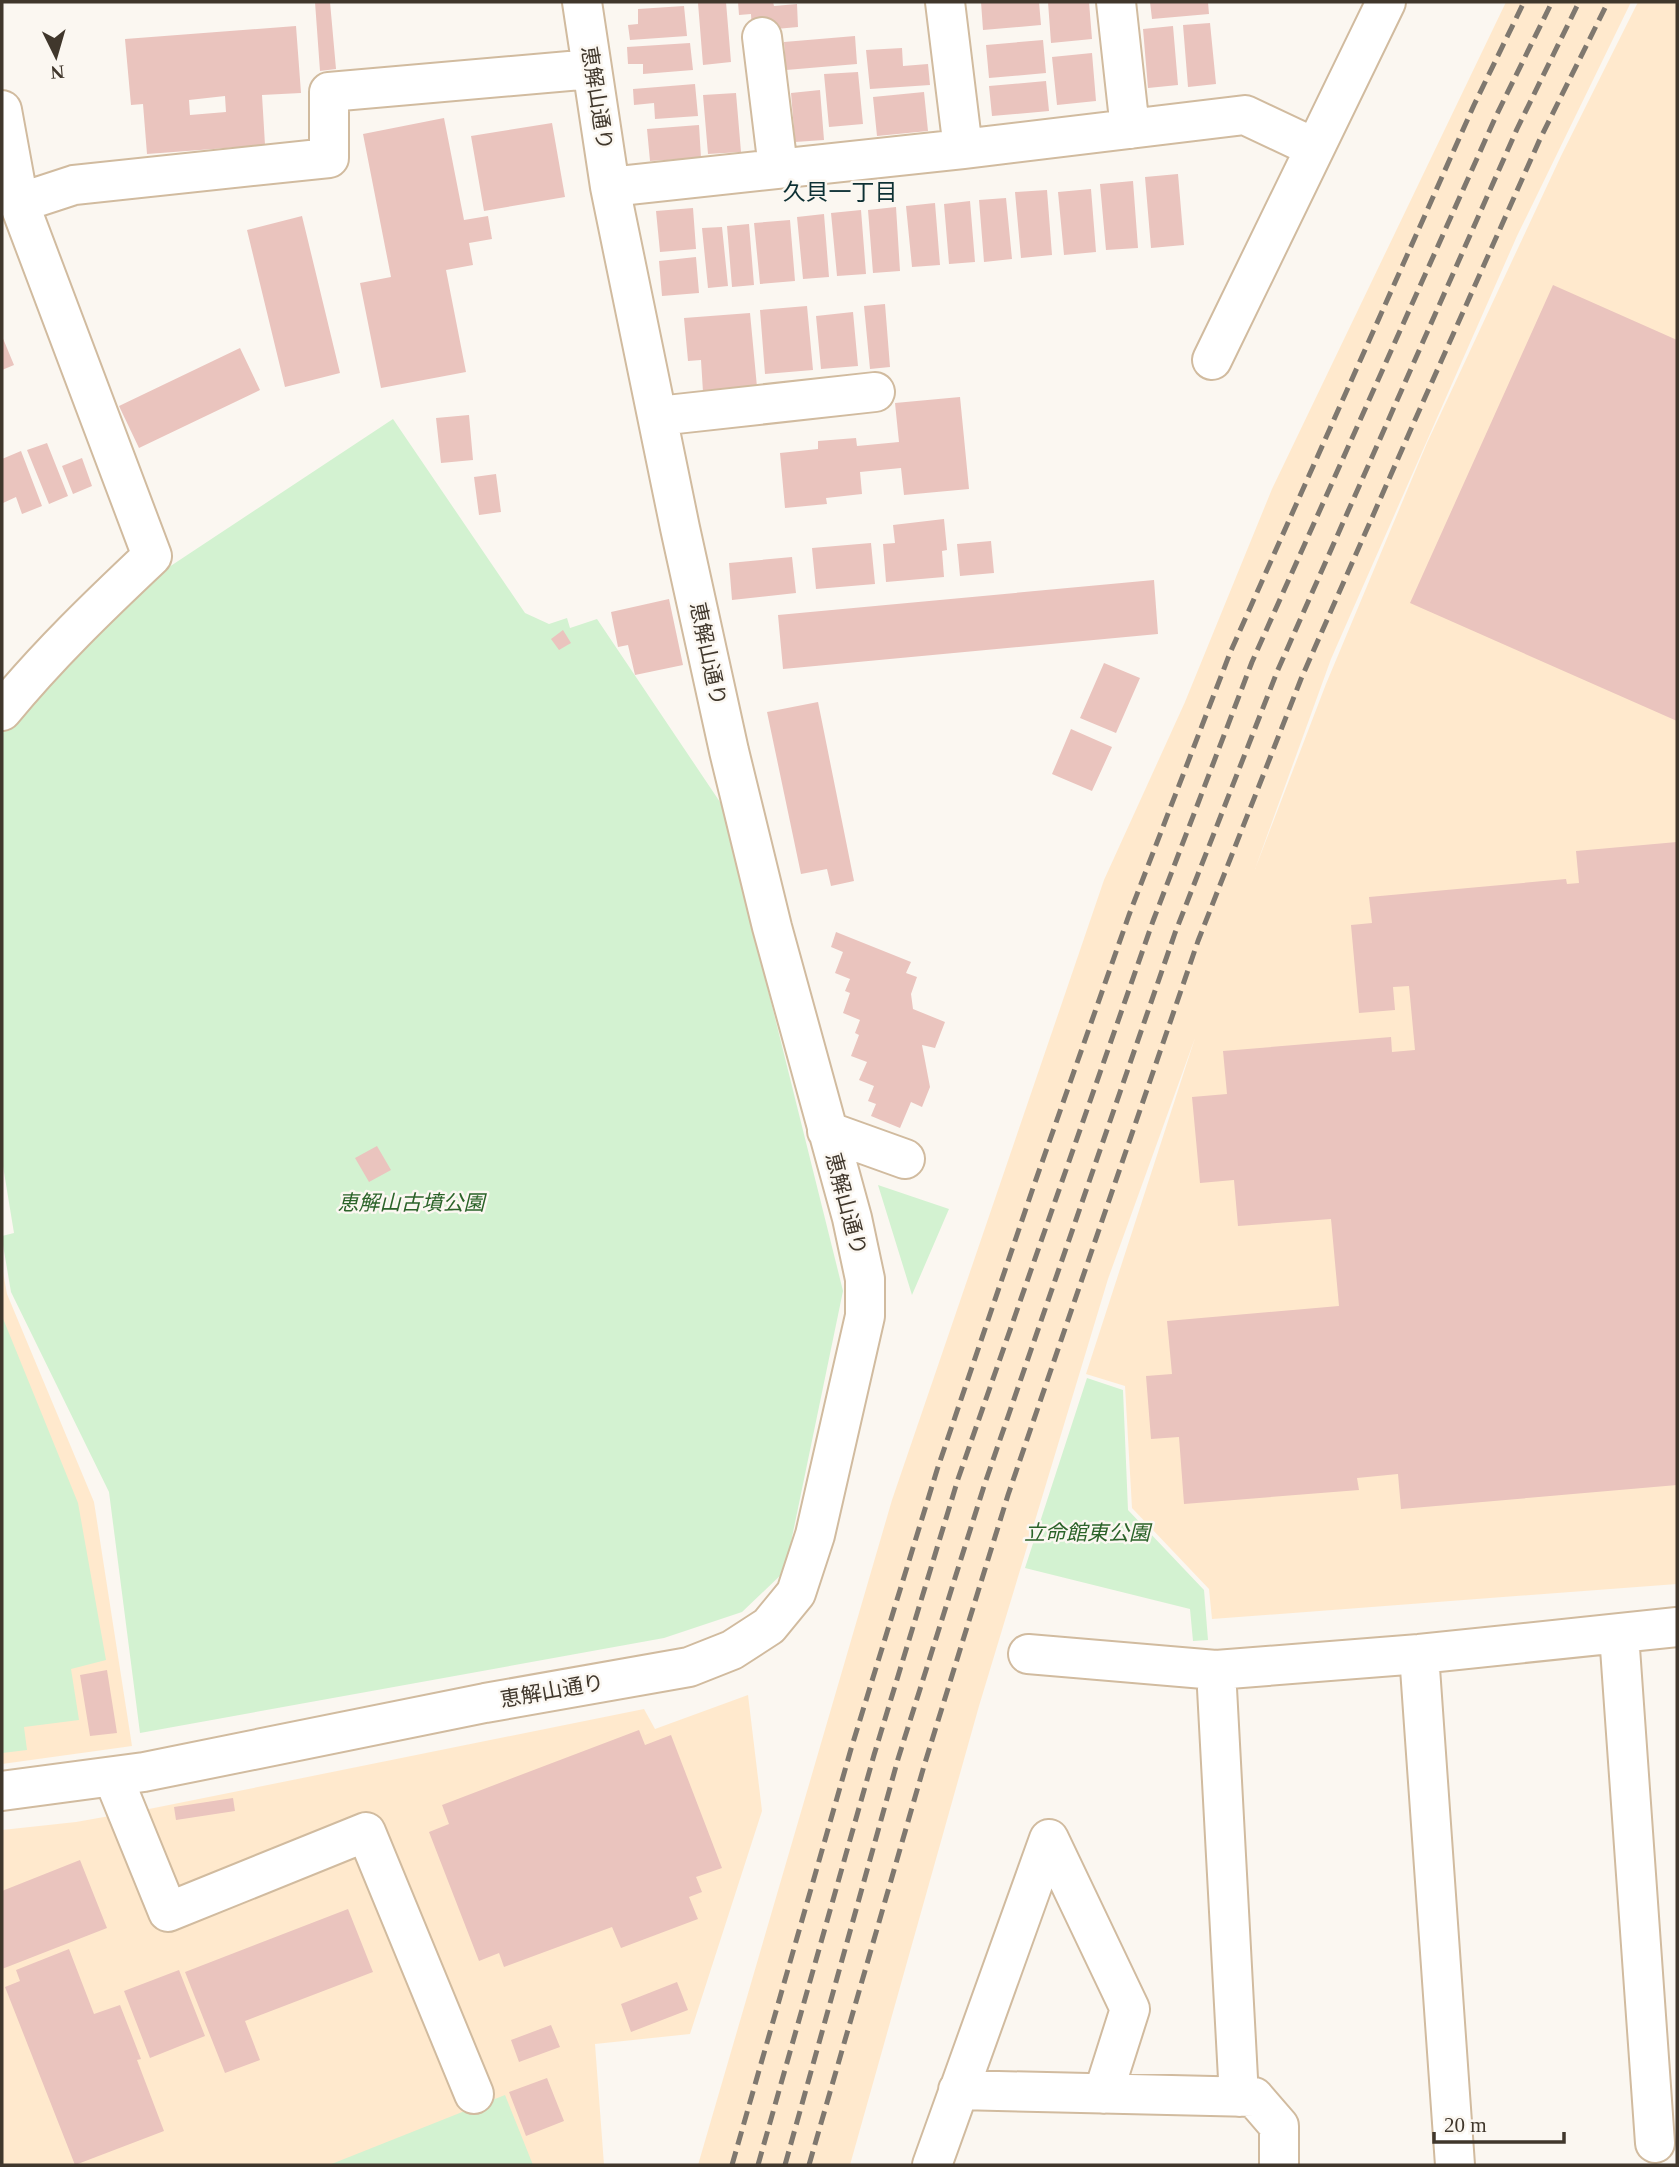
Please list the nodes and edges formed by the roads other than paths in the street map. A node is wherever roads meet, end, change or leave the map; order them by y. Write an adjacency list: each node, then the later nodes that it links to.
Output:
1 (582, 2): 6 (street, 恵解山通り)
2 (944, 2): 10 (street)
3 (1116, 2): 8 (street)
4 (1386, 2): 9 (street)
5 (762, 37): 11 (street)
6 (592, 69): 12 (street, 恵解山通り); 13 (street)
7 (2, 110): 13 (street)
8 (1130, 129): 9 (street); 10 (street)
9 (1315, 148): 14 (street)
10 (963, 149): 11 (street)
11 (778, 167): 12 (street)
12 (610, 187): 16 (street, 恵解山通り)
13 (19, 203): 17 (street)
14 (1212, 360)
15 (875, 392): 16 (street)
16 (658, 416): 18 (street, 恵解山通り)
17 (2, 711)
18 (827, 1131): 19 (street); 25 (street, 恵解山通り)
19 (905, 1160)
20 (1677, 1627): 21 (street)
21 (1619, 1634): 23 (street); 27 (street)
22 (1027, 1654): 24 (street)
23 (1419, 1654): 24 (street); 35 (street)
24 (1216, 1670): 31 (street)
25 (113, 1777): 26 (street, 恵解山通り); 29 (street)
26 (2, 1791)
27 (1662, 2019): 32 (street)
28 (958, 2090): 30 (street); 30 (street); 33 (street)
29 (474, 2094)
30 (1103, 2094): 31 (street)
31 (1239, 2097): 34 (street)
32 (1655, 2143)
33 (932, 2165)
34 (1279, 2165)
35 (1455, 2165)

